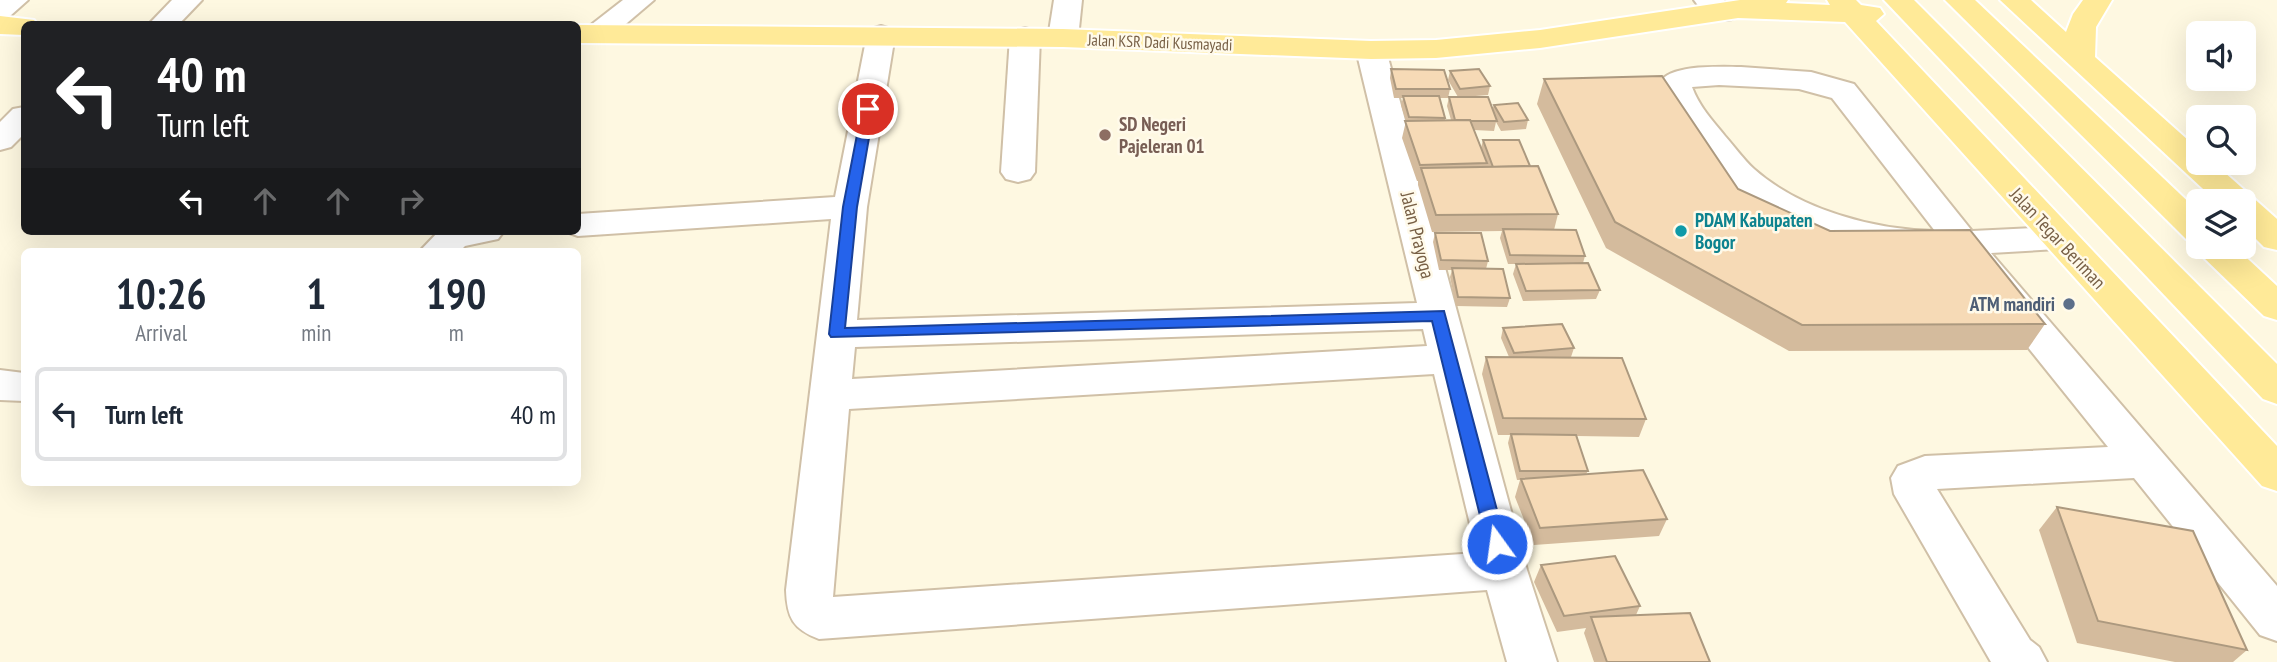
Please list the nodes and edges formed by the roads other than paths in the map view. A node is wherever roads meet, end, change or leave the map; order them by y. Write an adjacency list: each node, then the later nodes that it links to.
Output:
1 (14, 0): 12 (street)
2 (188, 0): 13 (street)
3 (640, 0): 16 (street)
4 (1068, 0): 19 (street)
5 (1774, 0): 11 (main road, Jalan KSR Dadi Kusmayadi)
6 (2015, 0): 8 (main road, Jalan KSR Dadi Kusmayadi); 21 (main road)
7 (2098, 0): 21 (main road)
8 (1962, 2): 9 (main road, Jalan KSR Dadi Kusmayadi); 27 (main road)
9 (1903, 5): 10 (main road, Jalan KSR Dadi Kusmayadi); 42 (main road)
10 (1848, 7): 11 (main road, Jalan KSR Dadi Kusmayadi); 31 (main road, Jalan Tegar Beriman)
11 (1723, 8): 20 (main road, Jalan KSR Dadi Kusmayadi)
12 (0, 10)
13 (166, 21)
14 (0, 25): 15 (main road)
15 (21, 26)
16 (587, 34): 17 (main road, Jalan KSR Dadi Kusmayadi)
17 (881, 35): 18 (main road, Jalan KSR Dadi Kusmayadi); 26 (street)
18 (1025, 37): 19 (main road, Jalan KSR Dadi Kusmayadi); 24 (street)
19 (1063, 38): 20 (main road, Jalan KSR Dadi Kusmayadi)
20 (1371, 50): 37 (street, Jalan Prayoga)
21 (2080, 60): 25 (main road)
22 (21, 121): 23 (street)
23 (0, 141)
24 (1017, 172)
25 (2223, 189)
26 (850, 207): 29 (street); 38 (street)
27 (2186, 219)
28 (2256, 219): 32 (main road)
29 (581, 225)
30 (465, 235): 34 (street)
31 (2057, 238): 33 (street); 45 (main road, Jalan Tegar Beriman)
32 (2277, 239)
33 (1963, 243): 33 (street); 44 (street)
34 (442, 248)
35 (2227, 259): 36 (main road)
36 (2277, 307)
37 (1438, 315): 38 (street); 39 (street, Jalan Prayoga)
38 (836, 334): 43 (street)
39 (1449, 359): 43 (street); 46 (street, Jalan Prayoga)
40 (0, 386): 41 (street)
41 (21, 387)
42 (2277, 389)
43 (830, 395): 46 (street)
44 (2146, 461): 47 (street); 49 (street)
45 (2277, 474)
46 (1504, 570): 48 (street, Jalan Prayoga)
47 (2277, 620)
48 (1532, 662)
49 (2022, 662)

